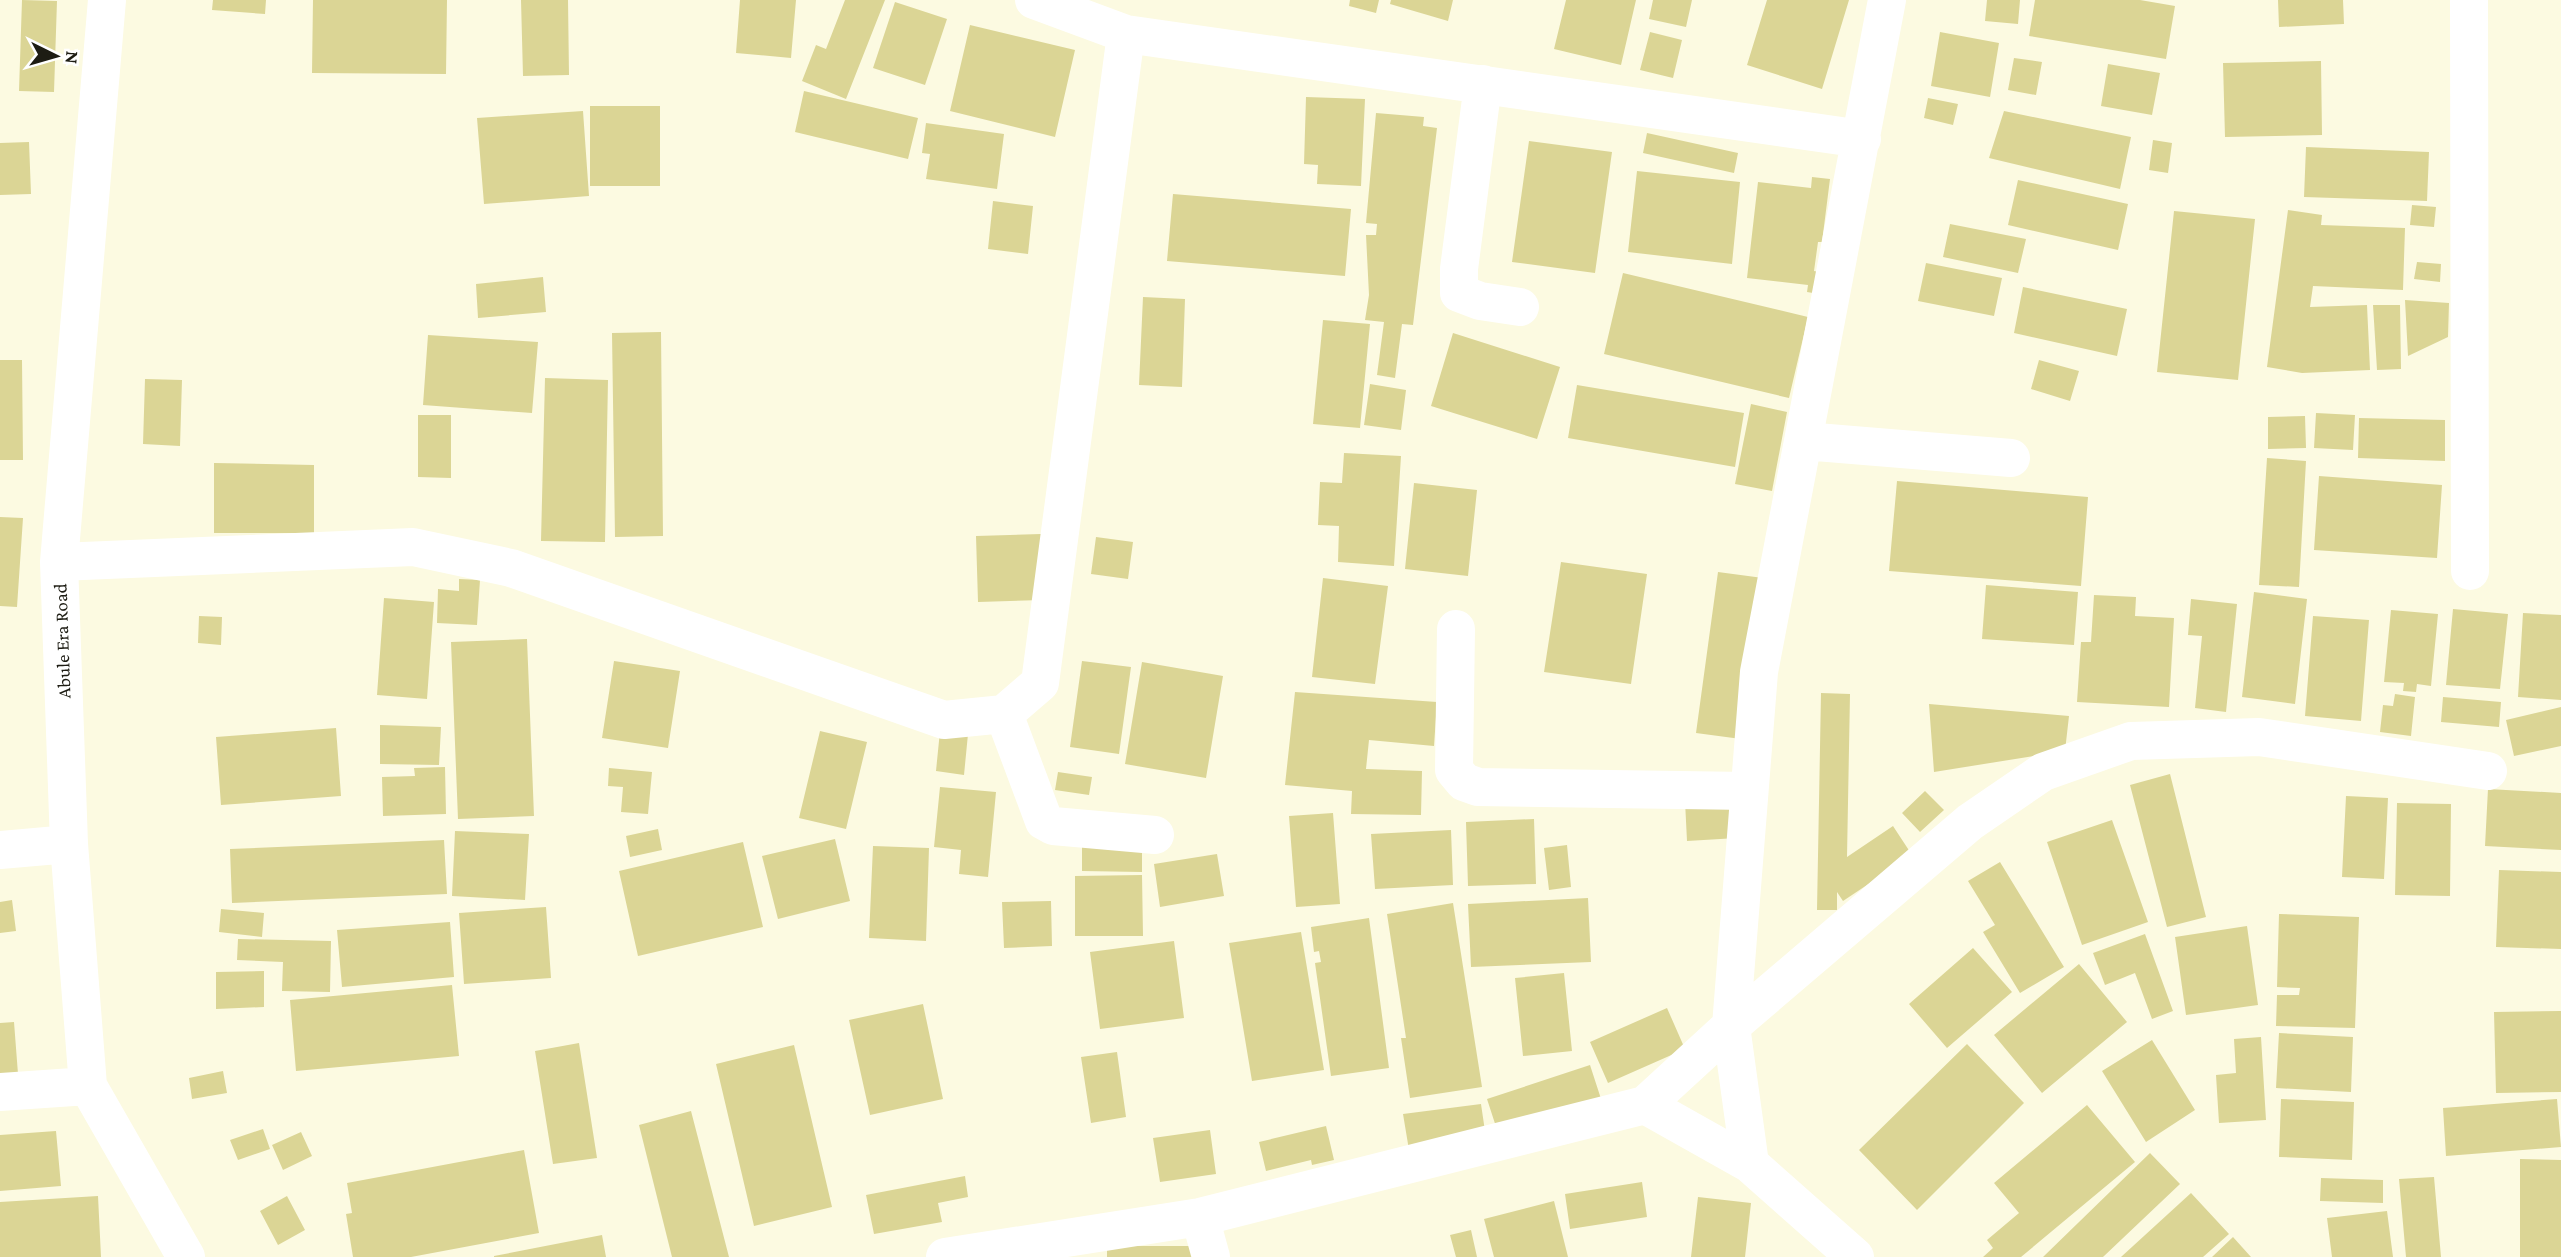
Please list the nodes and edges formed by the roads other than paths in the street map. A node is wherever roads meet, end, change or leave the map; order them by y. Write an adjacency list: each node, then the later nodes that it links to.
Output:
1 (107, 0): 11 (street, Abule Era Road)
2 (1034, 0): 5 (street)
3 (1886, 0): 7 (street)
4 (2469, 0): 12 (street)
5 (1126, 34): 6 (street); 14 (street)
6 (1483, 84): 7 (street); 8 (street)
7 (1862, 139): 9 (street)
8 (1520, 307)
9 (1804, 441): 10 (street); 16 (street)
10 (2011, 458)
11 (59, 562): 14 (street); 18 (street, Abule Era Road)
12 (2470, 571)
13 (1456, 629): 16 (street)
14 (1004, 714): 17 (street)
15 (2488, 771): 20 (street)
16 (1748, 791): 20 (street)
17 (1155, 835)
18 (69, 844): 19 (street); 21 (street, Abule Era Road)
19 (0, 850)
20 (1731, 1026): 23 (street); 24 (street)
21 (88, 1086): 22 (street); 26 (street, Abule Era Road)
22 (0, 1092)
23 (1645, 1105): 24 (street); 25 (street)
24 (1750, 1164): 29 (street)
25 (1200, 1217): 27 (street); 28 (street)
26 (186, 1257)
27 (945, 1257)
28 (1211, 1257)
29 (1855, 1257)

